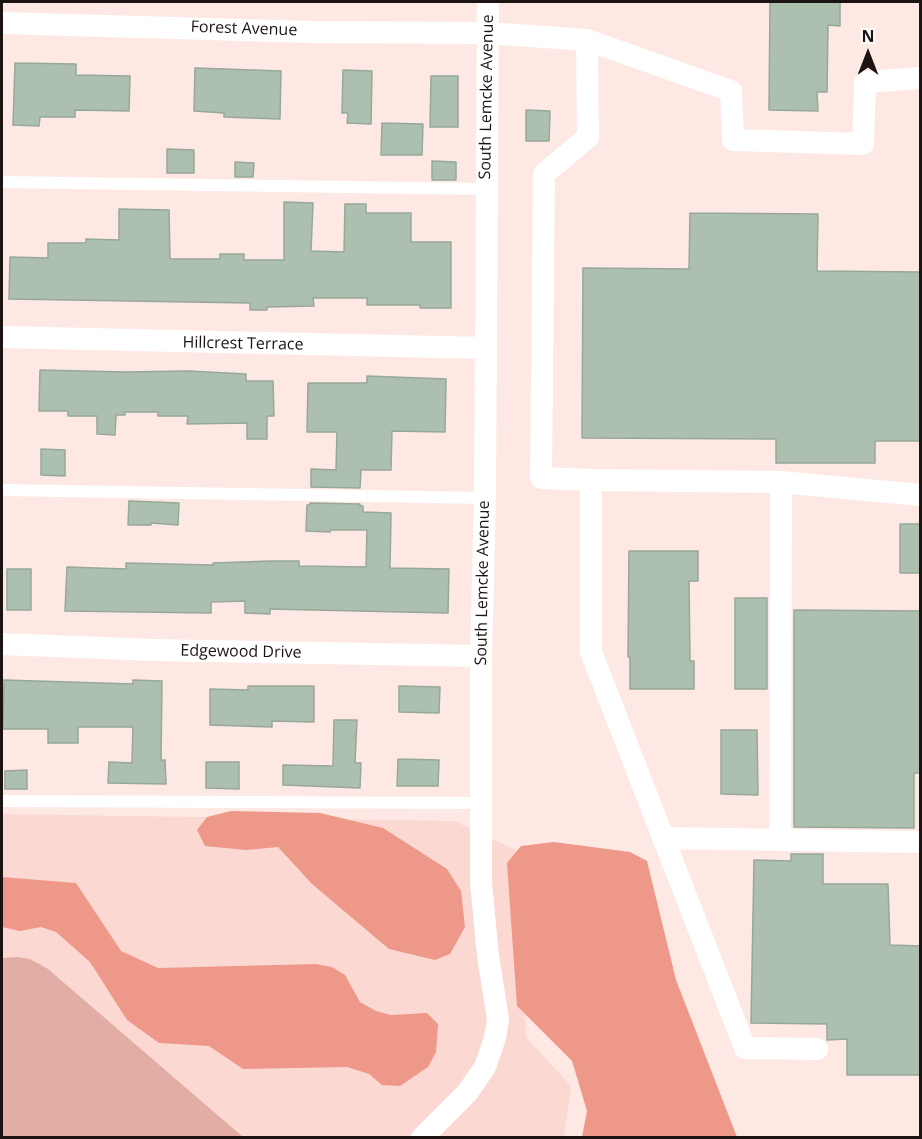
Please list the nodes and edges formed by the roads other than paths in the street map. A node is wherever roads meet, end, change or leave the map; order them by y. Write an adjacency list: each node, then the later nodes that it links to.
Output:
1 (488, 2): 3 (street, South Lemcke Avenue)
2 (2, 23): 3 (street, Forest Avenue)
3 (487, 33): 4 (street, Forest Avenue); 7 (street, South Lemcke Avenue)
4 (587, 40): 5 (street, Forest Avenue); 10 (street)
5 (921, 78)
6 (2, 182): 7 (lane)
7 (486, 189): 9 (street, South Lemcke Avenue)
8 (2, 337): 9 (street, Hillcrest Terrace)
9 (485, 348): 14 (street, South Lemcke Avenue)
10 (591, 480): 11 (street); 19 (street)
11 (781, 482): 13 (street); 20 (street)
12 (2, 490): 14 (lane)
13 (921, 495)
14 (485, 498): 16 (street, South Lemcke Avenue)
15 (2, 644): 16 (street, Edgewood Drive)
16 (481, 656): 18 (street, South Lemcke Avenue)
17 (2, 801): 18 (lane)
18 (481, 803): 23 (street, South Lemcke Avenue)
19 (663, 838): 20 (street); 22 (street)
20 (780, 840): 21 (street)
21 (921, 842)
22 (817, 1049)
23 (422, 1137)

